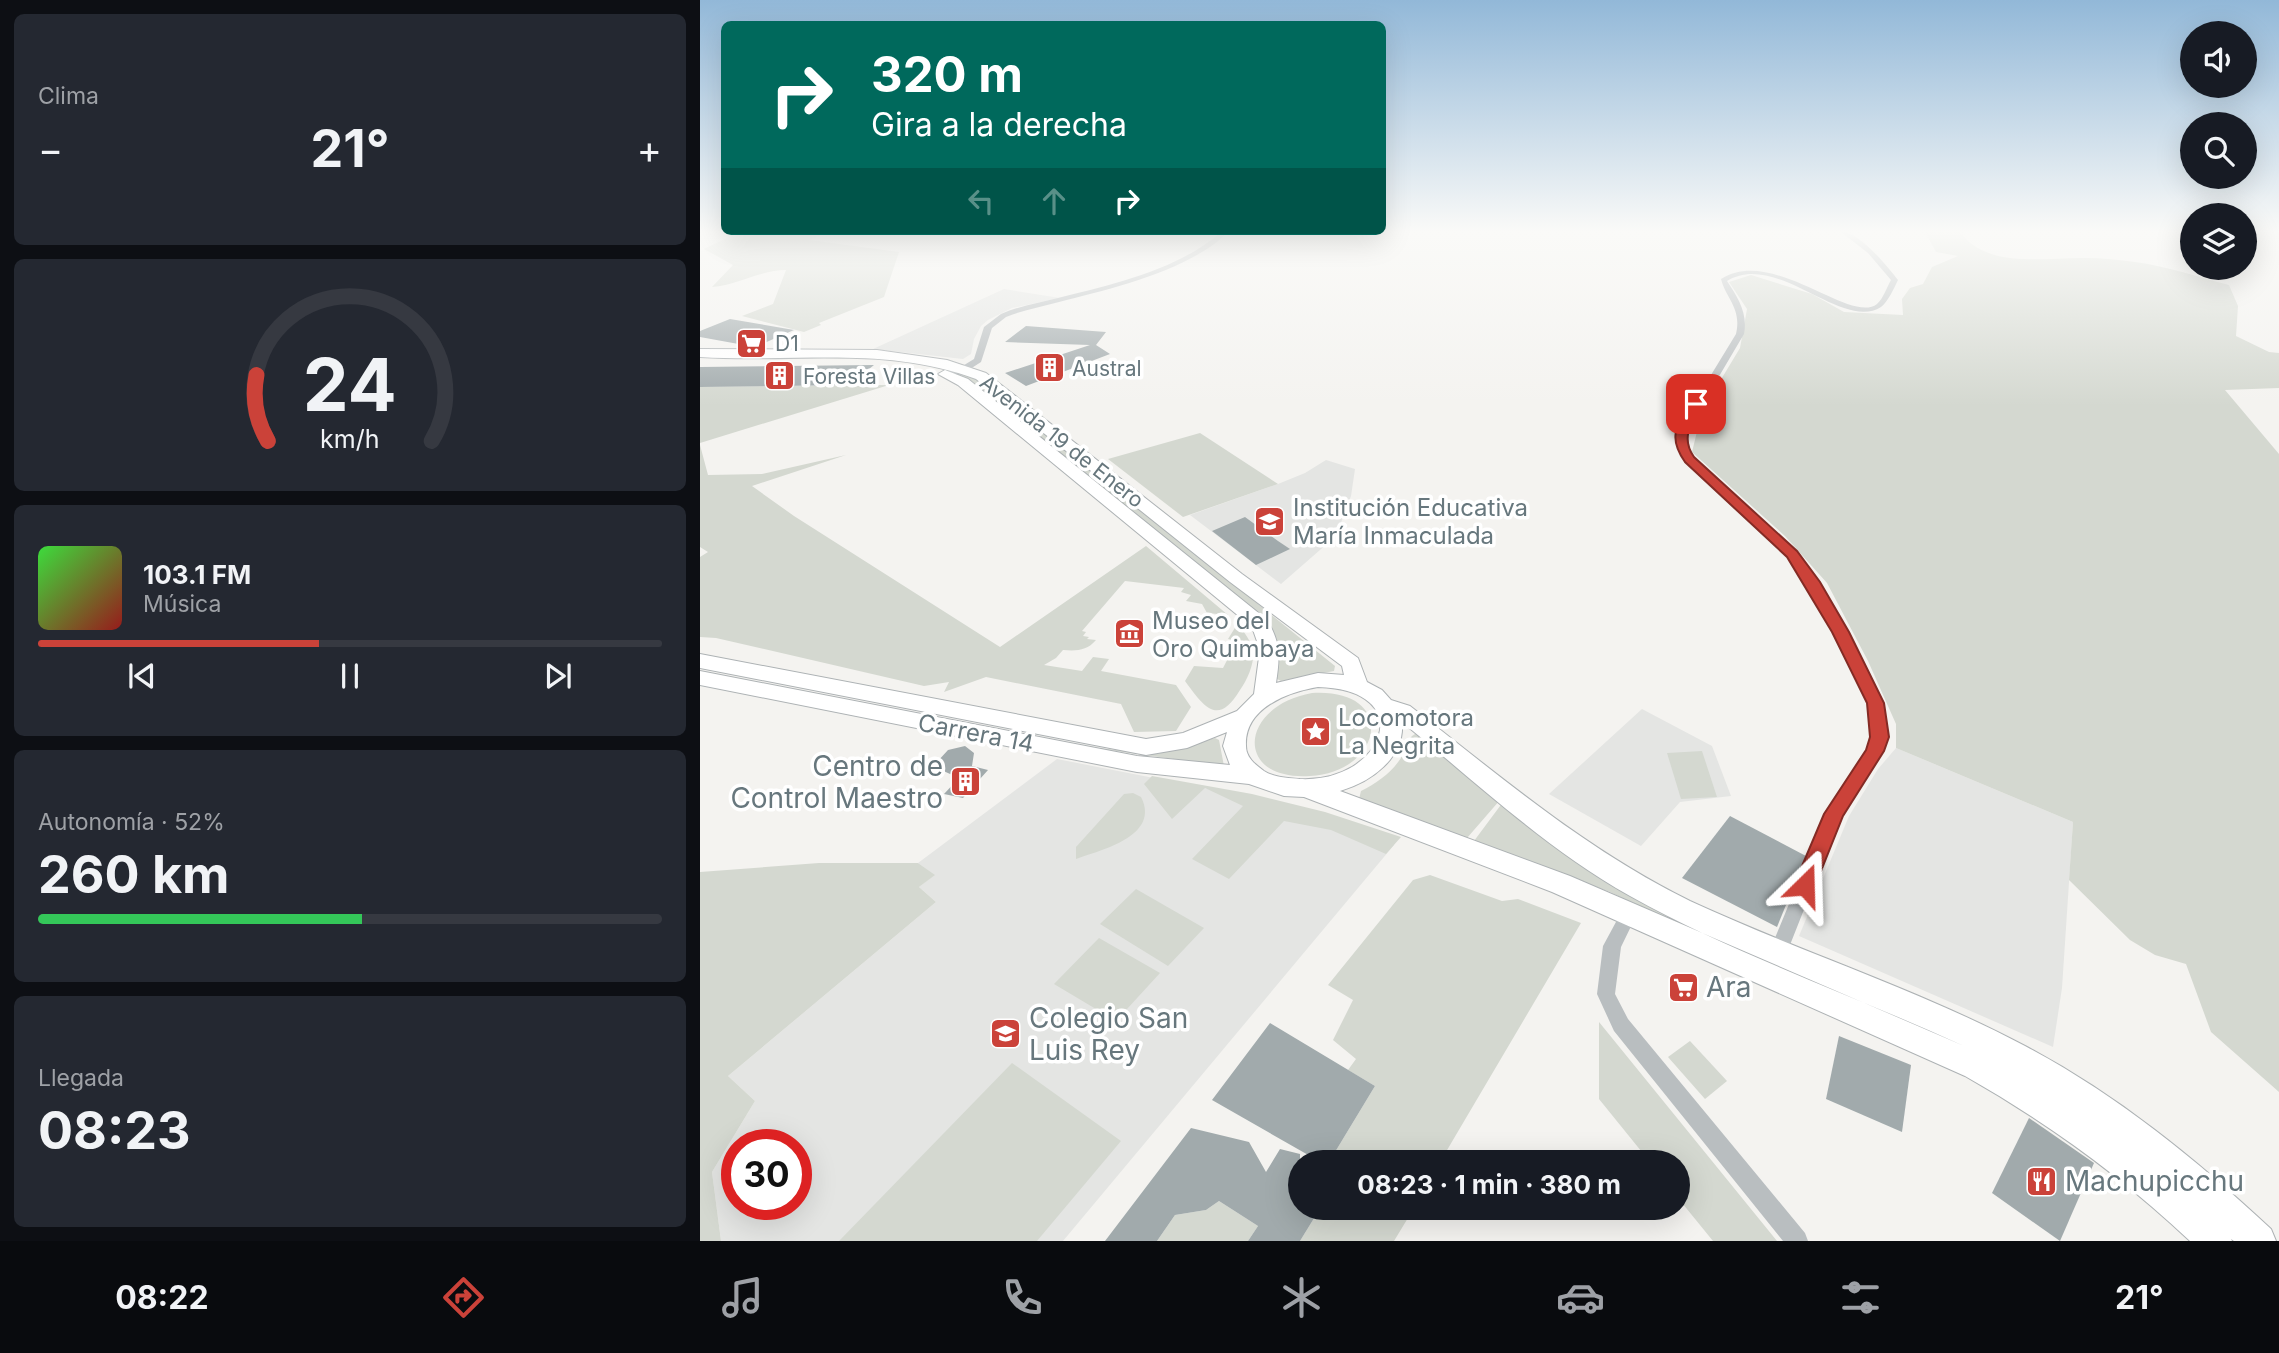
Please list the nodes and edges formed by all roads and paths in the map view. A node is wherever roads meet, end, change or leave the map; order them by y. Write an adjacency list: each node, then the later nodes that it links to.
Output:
1 (1101, 290): 7 (street)
2 (1730, 290): 18 (street)
3 (1812, 290): 4 (street)
4 (1889, 290)
5 (700, 353): 7 (main road, Avenida 19 de Enero)
6 (700, 362): 8 (main road, Avenida 19 de Enero)
7 (964, 369): 8 (street); 11 (main road, Avenida 19 de Enero)
8 (946, 374): 12 (main road, Avenida 19 de Enero)
9 (700, 661): 14 (main road, Carrera 14)
10 (700, 678): 15 (main road, Carrera 14)
11 (1358, 686): 12 (main road); 13 (main road)
12 (1264, 698): 14 (main road)
13 (1385, 706): 16 (main road); 18 (main road)
14 (1245, 716): 15 (main road)
15 (1254, 776): 16 (main road)
16 (1311, 789): 17 (main road)
17 (1629, 914): 19 (main road); 20 (street)
18 (1777, 955): 19 (main road)
19 (1897, 1017): 21 (main road); 22 (main road)
20 (1797, 1241)
21 (2215, 1241)
22 (2259, 1241)

